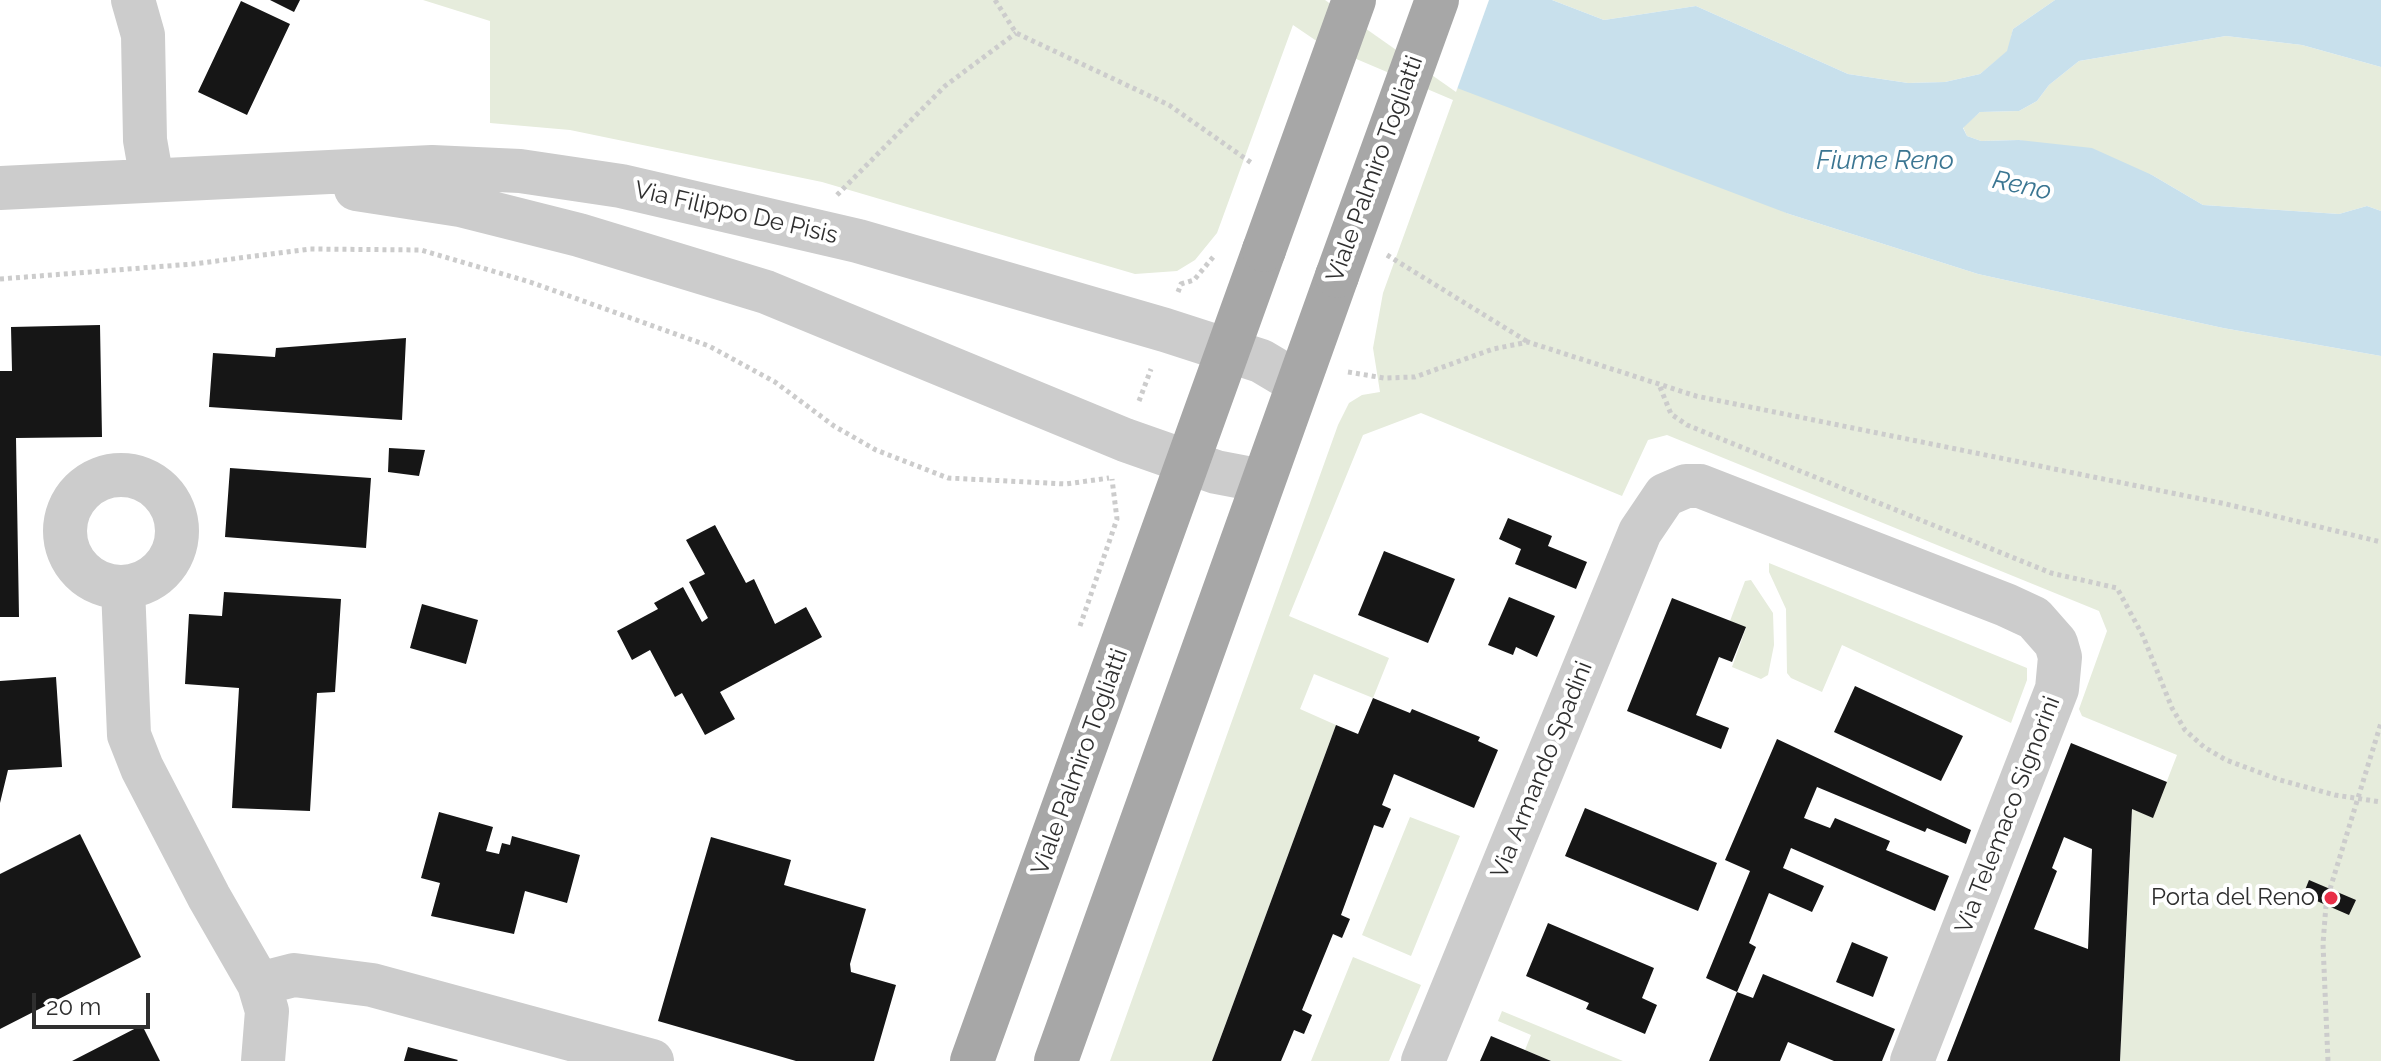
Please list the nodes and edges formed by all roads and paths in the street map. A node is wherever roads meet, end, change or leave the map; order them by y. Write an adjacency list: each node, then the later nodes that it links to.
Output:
1 (133, 0): 6 (street)
2 (1354, 0): 12 (main road, Viale Palmiro Togliatti, bridge)
3 (1437, 0): 14 (main road, Viale Palmiro Togliatti, bridge)
4 (1016, 33): 8 (path)
5 (230, 177): 6 (street, Via Filippo De Pisis); 11 (street, Via Filippo De Pisis); 15 (street, Via Filippo De Pisis)
6 (152, 180): 7 (street, Via Filippo De Pisis)
7 (0, 188)
8 (836, 196)
9 (1221, 244): 11 (path)
10 (0, 279): 15 (path)
11 (1165, 330): 12 (street, Via Filippo De Pisis); 15 (path)
12 (1228, 349): 14 (street); 16 (main road, Viale Palmiro Togliatti)
13 (1346, 372): 19 (path)
14 (1298, 383): 17 (main road, Viale Palmiro Togliatti)
15 (1118, 458): 16 (street, Via Filippo De Pisis); 20 (path)
16 (1188, 463): 17 (street); 31 (main road, Viale Palmiro Togliatti)
17 (1263, 481): 32 (main road, Viale Palmiro Togliatti)
18 (1675, 489): 33 (street, Via Armando Spadini); 34 (street, Via Telemaco Signorini)
19 (2381, 542)
20 (1108, 545)
21 (123, 588): 28 (street)
22 (2172, 708): 24 (path)
23 (2381, 723): 24 (path)
24 (2358, 799): 25 (path); 26 (path)
25 (2381, 802)
26 (2330, 889)
27 (2326, 905): 35 (path)
28 (259, 984): 29 (street); 30 (street)
29 (263, 1061)
30 (652, 1061)
31 (972, 1061)
32 (1056, 1061)
33 (1423, 1061)
34 (1912, 1061)
35 (2328, 1061)

